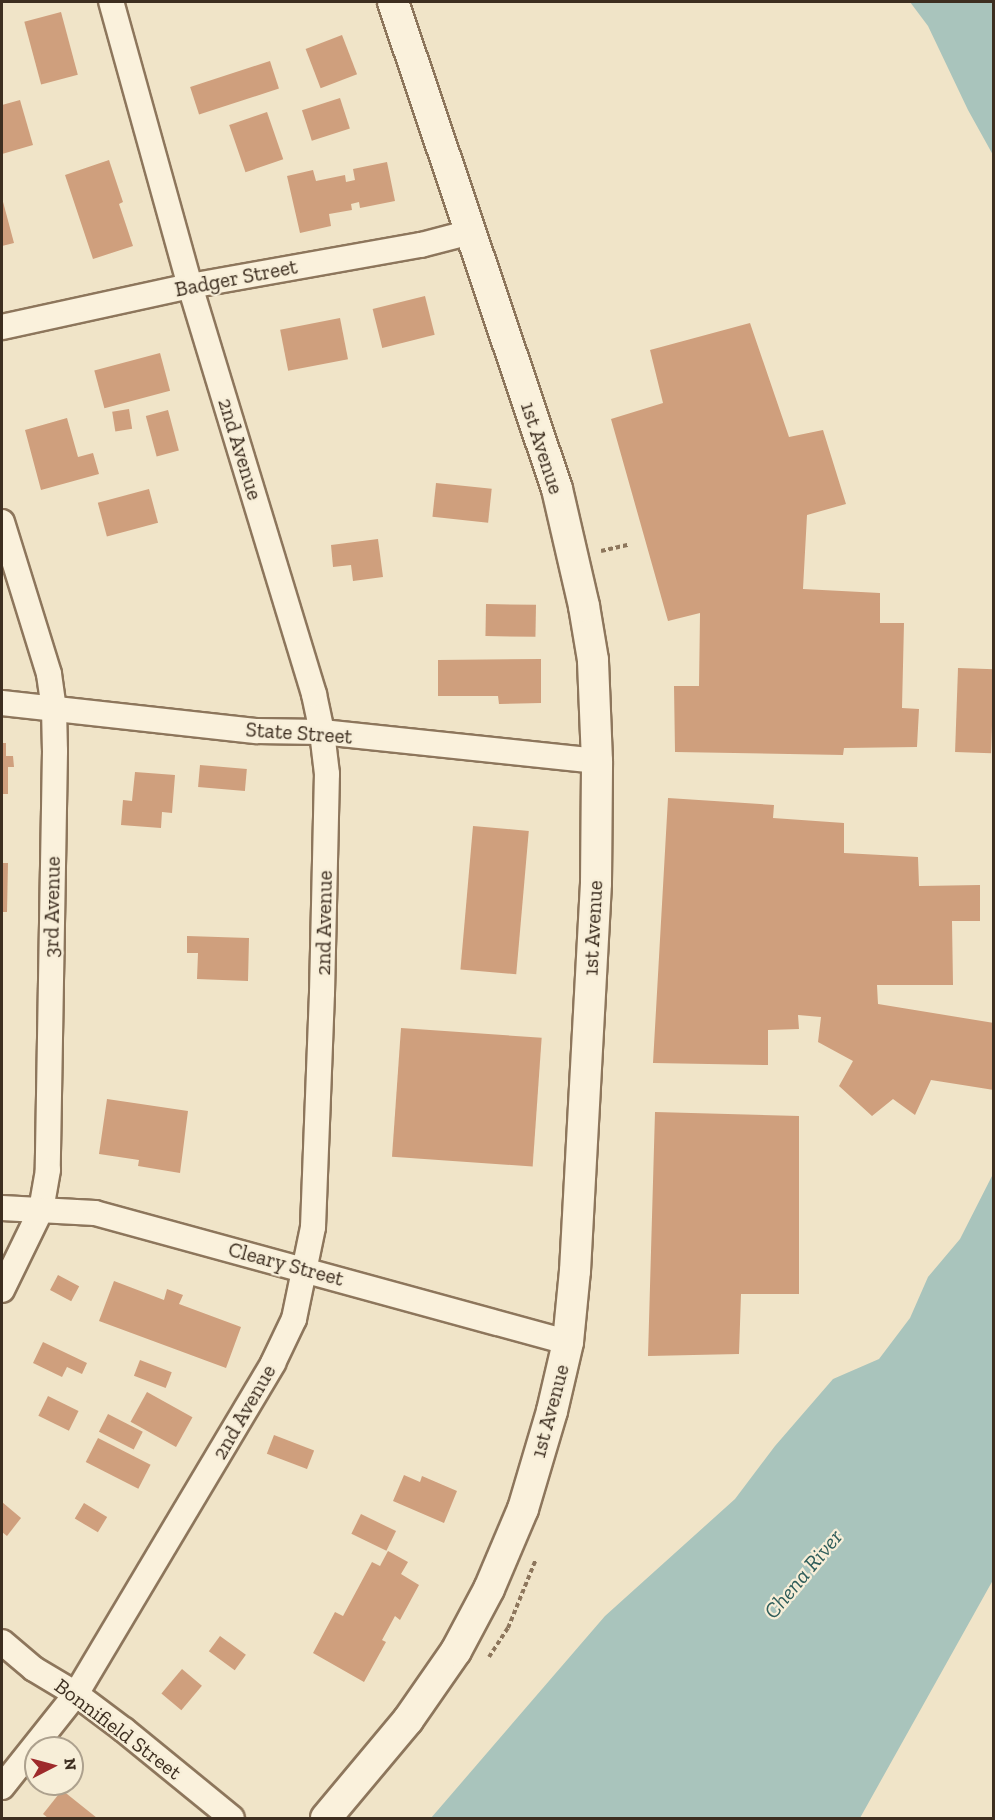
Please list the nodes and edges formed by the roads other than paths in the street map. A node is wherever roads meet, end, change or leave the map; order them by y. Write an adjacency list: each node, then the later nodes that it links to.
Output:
1 (111, 2): 4 (street, 2nd Avenue)
2 (393, 2): 3 (street, 1st Avenue)
3 (471, 232): 4 (street, Badger Street); 10 (street, 1st Avenue)
4 (190, 286): 5 (street, Badger Street); 9 (street, 2nd Avenue)
5 (2, 327)
6 (2, 522): 8 (street, 3rd Avenue)
7 (2, 703): 8 (street, State Street)
8 (54, 708): 9 (street, State Street); 12 (street, 3rd Avenue)
9 (322, 732): 10 (street, State Street); 13 (street, 2nd Avenue)
10 (597, 761): 15 (street, 1st Avenue)
11 (2, 1208): 12 (street, Cleary Street)
12 (41, 1210): 13 (street, Cleary Street); 14 (street, 3rd Avenue)
13 (305, 1268): 15 (street, Cleary Street); 17 (street, 2nd Avenue)
14 (2, 1290)
15 (568, 1342): 20 (street, 1st Avenue)
16 (2, 1642): 17 (street, Bonnifield Street)
17 (76, 1694): 18 (street, 2nd Avenue); 19 (street, Bonnifield Street)
18 (2, 1787)
19 (232, 1818)
20 (326, 1818)

